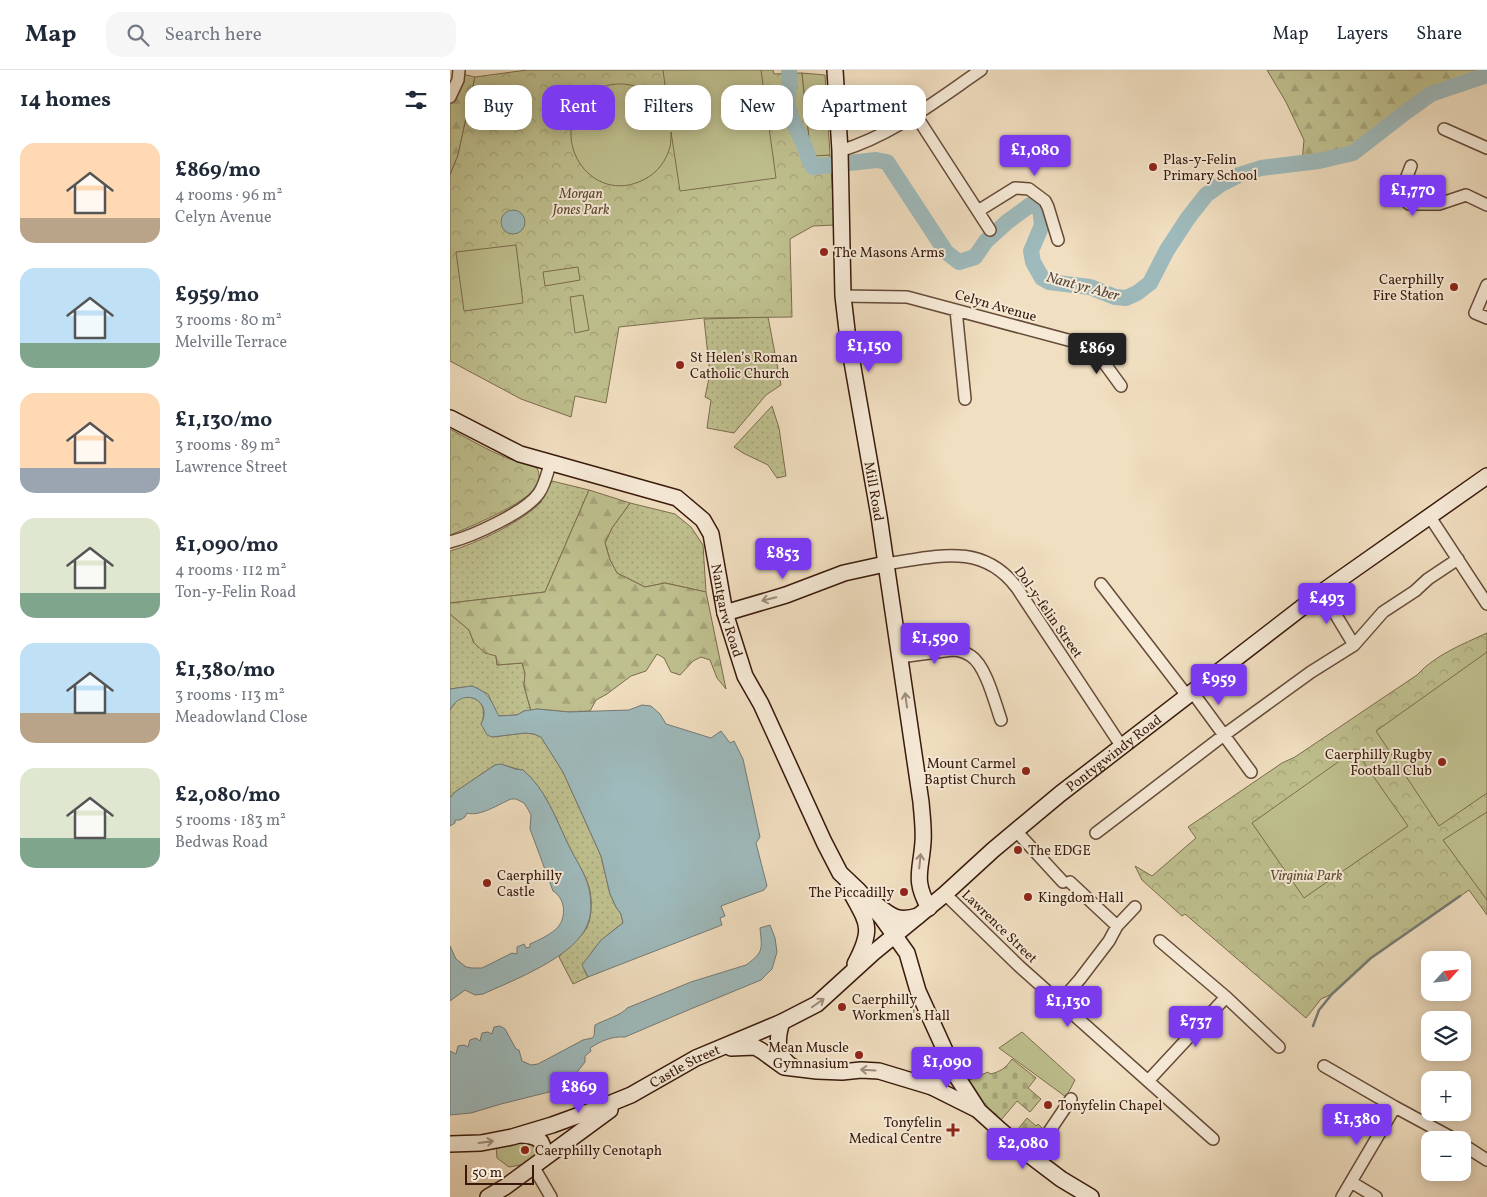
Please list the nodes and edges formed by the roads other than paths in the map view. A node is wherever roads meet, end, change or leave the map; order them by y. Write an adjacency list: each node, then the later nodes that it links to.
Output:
1 (459, 70): 4 (street)
2 (835, 70): 10 (main road, Mill Road)
3 (982, 70): 5 (street)
4 (450, 96)
5 (926, 107)
6 (1444, 129): 9 (street)
7 (889, 130): 10 (street)
8 (925, 130): 13 (street)
9 (1487, 148)
10 (841, 153): 17 (main road, Mill Road)
11 (1411, 166): 12 (street)
12 (1487, 205)
13 (978, 211): 14 (street); 15 (street)
14 (990, 230)
15 (1058, 240)
16 (1487, 285): 19 (street)
17 (844, 296): 18 (street, Celyn Avenue); 28 (main road, Mill Road)
18 (956, 310): 20 (street, Celyn Avenue); 21 (street)
19 (1487, 318)
20 (1121, 386)
21 (965, 399)
22 (450, 418): 23 (main road, Nantgarw Road)
23 (550, 464): 26 (street); 32 (main road, Nantgarw Road)
24 (1487, 476): 25 (main road, Pontygwindy Road)
25 (1430, 517): 27 (street); 30 (main road, Pontygwindy Road)
26 (450, 542)
27 (1458, 558): 31 (street); 33 (street)
28 (885, 564): 32 (main road, one-way to 32); 34 (main road, Mill Road); 38 (street, Dol-y-felin Street)
29 (1101, 584): 35 (street)
30 (1322, 592): 33 (street); 35 (main road, Pontygwindy Road)
31 (1487, 604)
32 (725, 613): 43 (main road, Nantgarw Road)
33 (1354, 644): 37 (street)
34 (900, 657): 36 (street); 45 (main road, Mill Road, one-way to 34)
35 (1191, 695): 37 (street); 38 (main road, Pontygwindy Road)
36 (1000, 720)
37 (1224, 735): 39 (street); 41 (street)
38 (1122, 747): 40 (main road, Pontygwindy Road)
39 (1251, 772)
40 (1016, 831): 42 (main road, Pontygwindy Road); 46 (street)
41 (1096, 833)
42 (945, 894): 45 (main road, Pontygwindy Road); 52 (street, Lawrence Street)
43 (858, 898): 45 (main road); 47 (main road); 50 (main road)
44 (1135, 907): 46 (street)
45 (923, 912): 47 (main road, Pontygwindy Road); 49 (main road)
46 (1117, 926): 52 (street)
47 (896, 936): 49 (main road); 50 (main road, Castle Street)
48 (1160, 941): 51 (street)
49 (910, 959): 56 (main road)
50 (849, 977): 53 (main road, Castle Street, one-way to 50)
51 (1226, 997): 54 (street); 59 (street)
52 (1059, 1003): 59 (street, Lawrence Street)
53 (782, 1022): 55 (main road, Castle Street); 58 (main road)
54 (1279, 1047)
55 (717, 1050): 58 (main road); 61 (main road, Castle Street)
56 (944, 1051): 60 (main road); 64 (main road)
57 (1324, 1066): 63 (street)
58 (796, 1069): 60 (main road, one-way to 58)
59 (1148, 1081): 67 (street, Lawrence Street)
60 (932, 1088): 64 (main road)
61 (631, 1094): 66 (main road, Castle Street); 72 (main road)
62 (1070, 1099): 70 (street)
63 (1395, 1108): 65 (street); 73 (street)
64 (978, 1111): 70 (main road)
65 (1439, 1131)
66 (521, 1135): 68 (main road, Castle Street, one-way to 66); 72 (main road)
67 (1213, 1139)
68 (450, 1144)
69 (1471, 1150): 71 (street)
70 (1032, 1157): 76 (main road)
71 (1487, 1160)
72 (539, 1167): 74 (main road); 75 (street)
73 (1351, 1182): 77 (street); 78 (street)
74 (488, 1197)
75 (551, 1197)
76 (1091, 1197)
77 (1342, 1197)
78 (1376, 1197)

